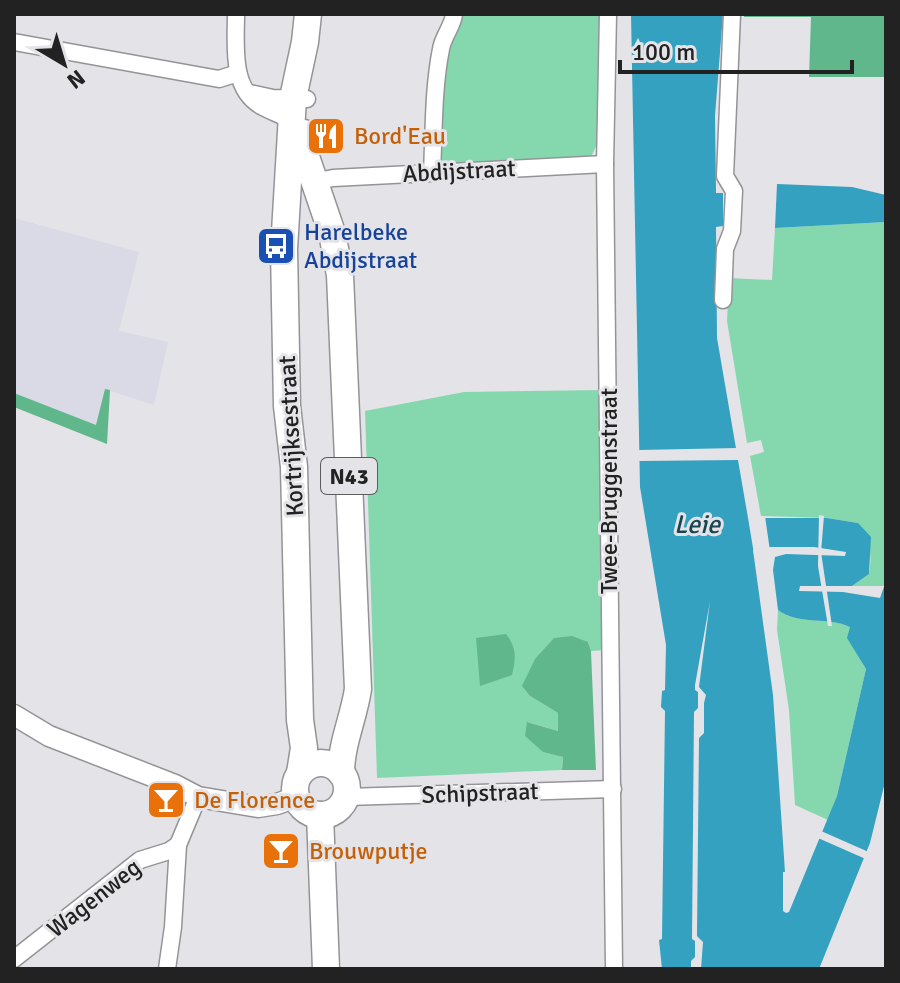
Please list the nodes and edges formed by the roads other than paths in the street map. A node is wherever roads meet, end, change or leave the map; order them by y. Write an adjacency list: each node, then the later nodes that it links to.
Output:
1 (236, 14): 7 (street)
2 (308, 14): 8 (main road, N43)
3 (454, 14): 10 (street)
4 (608, 14): 9 (street, Twee-Bruggenstraat)
5 (732, 14): 12 (street)
6 (14, 42): 7 (street)
7 (238, 73): 8 (street)
8 (297, 106): 11 (main road, Kortrijksestraat / N43); 11 (main road, Kortrijksestraat / N43)
9 (605, 164): 10 (street, Abdijstraat); 16 (street, Twee-Bruggenstraat)
10 (432, 172): 11 (street, Abdijstraat)
11 (300, 184): 14 (main road, Kortrijksestraat / N43); 15 (main road, Kortrijksestraat / N43)
12 (723, 300)
13 (14, 715): 17 (street)
14 (298, 785): 15 (main road); 17 (street); 18 (main road)
15 (344, 785): 16 (street, Schipstraat); 18 (main road)
16 (613, 789): 23 (street, Twee-Bruggenstraat)
17 (198, 797): 19 (street)
18 (320, 815): 22 (main road)
19 (178, 845): 20 (street, Wagenweg); 21 (street)
20 (14, 959)
21 (167, 969)
22 (326, 969)
23 (614, 969)

